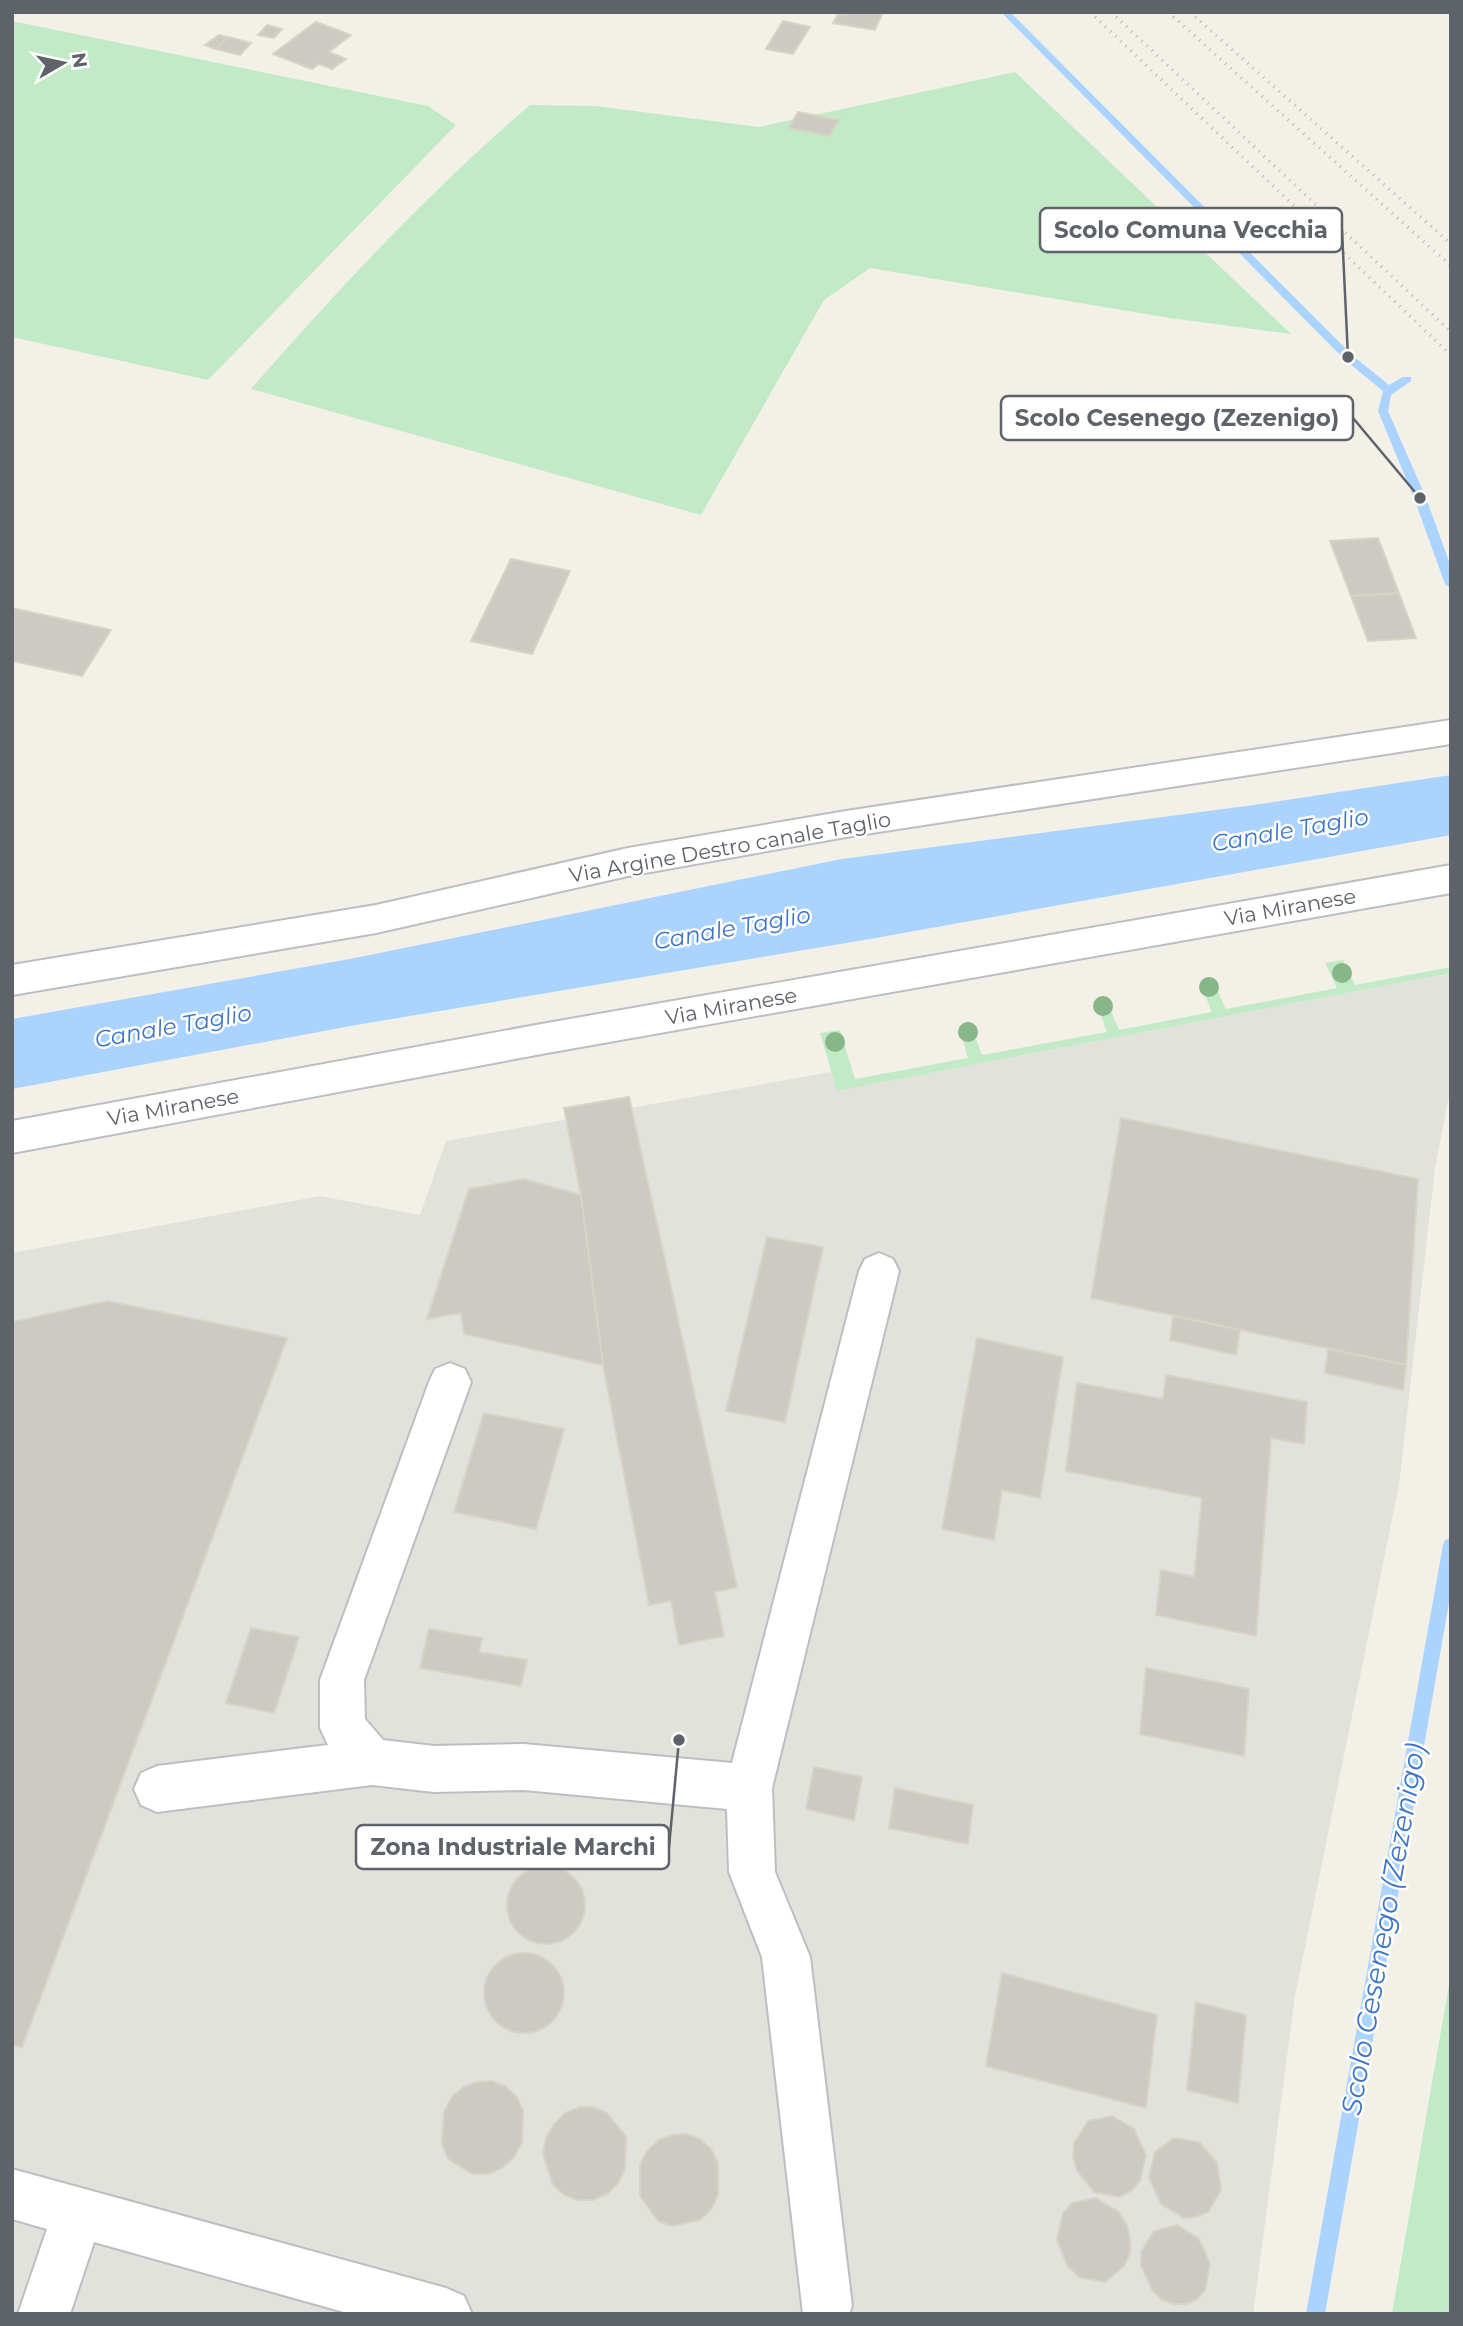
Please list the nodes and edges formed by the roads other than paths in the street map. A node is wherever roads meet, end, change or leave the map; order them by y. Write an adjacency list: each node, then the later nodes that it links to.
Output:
1 (1451, 732): 3 (street, Via Argine Destro canale Taglio)
2 (1451, 879): 4 (street, Via Miranese)
3 (12, 980)
4 (12, 1137)
5 (879, 1271): 8 (street)
6 (450, 1382): 7 (street)
7 (372, 1762): 8 (street); 9 (street)
8 (749, 1788): 12 (street)
9 (157, 1789)
10 (12, 2194): 11 (street)
11 (78, 2212): 13 (street); 14 (street)
12 (830, 2311)
13 (44, 2314)
14 (446, 2314)

